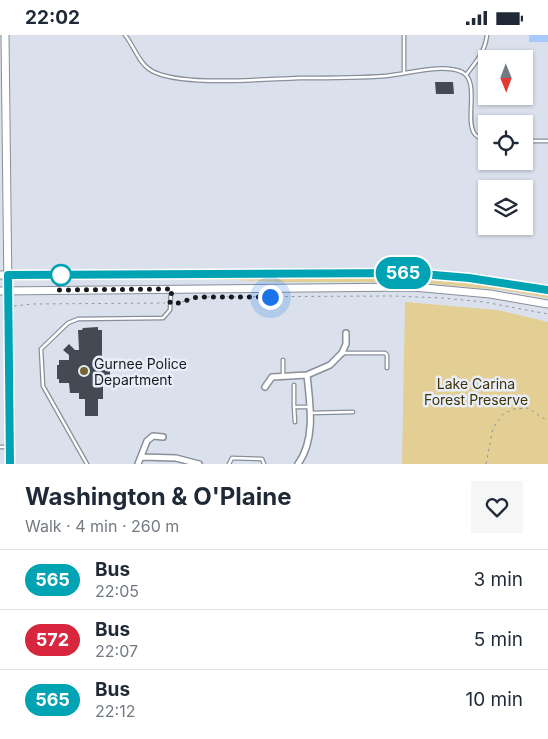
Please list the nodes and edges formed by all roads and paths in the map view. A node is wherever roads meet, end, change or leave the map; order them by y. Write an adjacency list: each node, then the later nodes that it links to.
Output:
1 (5, 35): 7 (main road)
2 (125, 35): 5 (lane)
3 (404, 35): 5 (lane)
4 (487, 35): 6 (lane)
5 (404, 74): 6 (lane)
6 (466, 75): 8 (lane)
7 (3, 130): 12 (main road)
8 (478, 136)
9 (533, 141): 10 (lane)
10 (548, 141)
11 (0, 275): 12 (main road)
12 (8, 275): 14 (main road); 16 (main road)
13 (172, 289): 16 (main road); 17 (lane); 18 (main road)
14 (548, 290)
15 (0, 291): 16 (main road)
16 (9, 291): 36 (main road)
17 (170, 303): 19 (path); 20 (path); 41 (lane)
18 (548, 304)
19 (21, 306)
20 (548, 314)
21 (346, 333): 22 (street)
22 (342, 353): 24 (lane); 25 (street)
23 (283, 360): 26 (lane)
24 (387, 368)
25 (307, 375): 26 (street); 30 (street)
26 (283, 376): 28 (street)
27 (294, 385): 29 (lane)
28 (265, 387)
29 (294, 407): 30 (lane); 32 (lane)
30 (309, 410): 31 (lane); 45 (street)
31 (353, 412)
32 (295, 421)
33 (548, 421): 46 (path)
34 (163, 437): 37 (street)
35 (0, 447): 36 (lane)
36 (10, 447): 40 (main road)
37 (142, 457): 38 (street); 42 (street)
38 (176, 461): 39 (street)
39 (196, 463)
40 (10, 464)
41 (87, 464)
42 (138, 464)
43 (229, 464): 44 (lane)
44 (264, 464)
45 (300, 464)
46 (486, 464)

